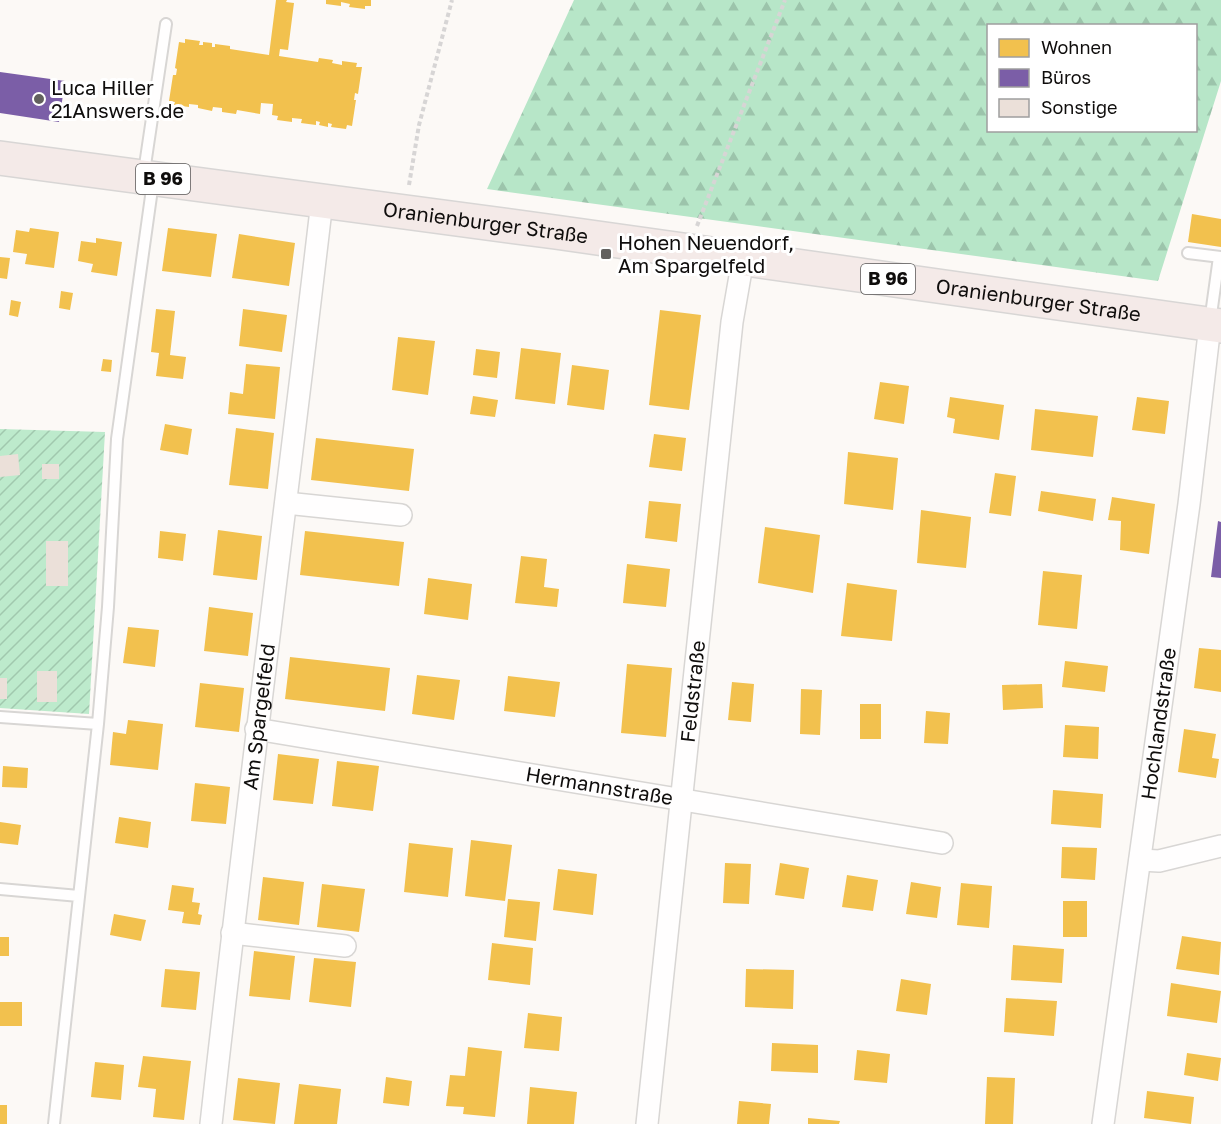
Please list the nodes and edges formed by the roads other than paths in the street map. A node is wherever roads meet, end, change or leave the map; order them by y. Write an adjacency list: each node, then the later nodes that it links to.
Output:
1 (166, 24): 3 (lane)
2 (0, 158): 3 (main road, Oranienburger Straße / B 96)
3 (149, 178): 4 (main road, Oranienburger Straße / B 96); 12 (lane)
4 (322, 201): 7 (main road, Oranienburger Straße / B 96); 9 (street, Am Spargelfeld)
5 (1188, 253): 6 (lane)
6 (1220, 257): 8 (lane)
7 (743, 259): 8 (main road, Oranienburger Straße / B 96); 14 (street, Feldstraße)
8 (1215, 326): 17 (street, Hochlandstraße)
9 (286, 503): 10 (street); 13 (street, Am Spargelfeld)
10 (401, 514)
11 (0, 717): 12 (lane)
12 (98, 724): 19 (lane)
13 (256, 729): 14 (street, Hermannstraße); 20 (street, Am Spargelfeld)
14 (682, 799): 15 (street, Hermannstraße); 24 (street, Feldstraße)
15 (942, 843)
16 (1221, 846): 17 (street)
17 (1140, 860): 25 (street, Hochlandstraße)
18 (0, 889): 19 (lane)
19 (79, 896): 22 (lane)
20 (232, 933): 21 (street); 23 (street, Am Spargelfeld)
21 (345, 946)
22 (54, 1124)
23 (211, 1124)
24 (647, 1124)
25 (1103, 1124)

